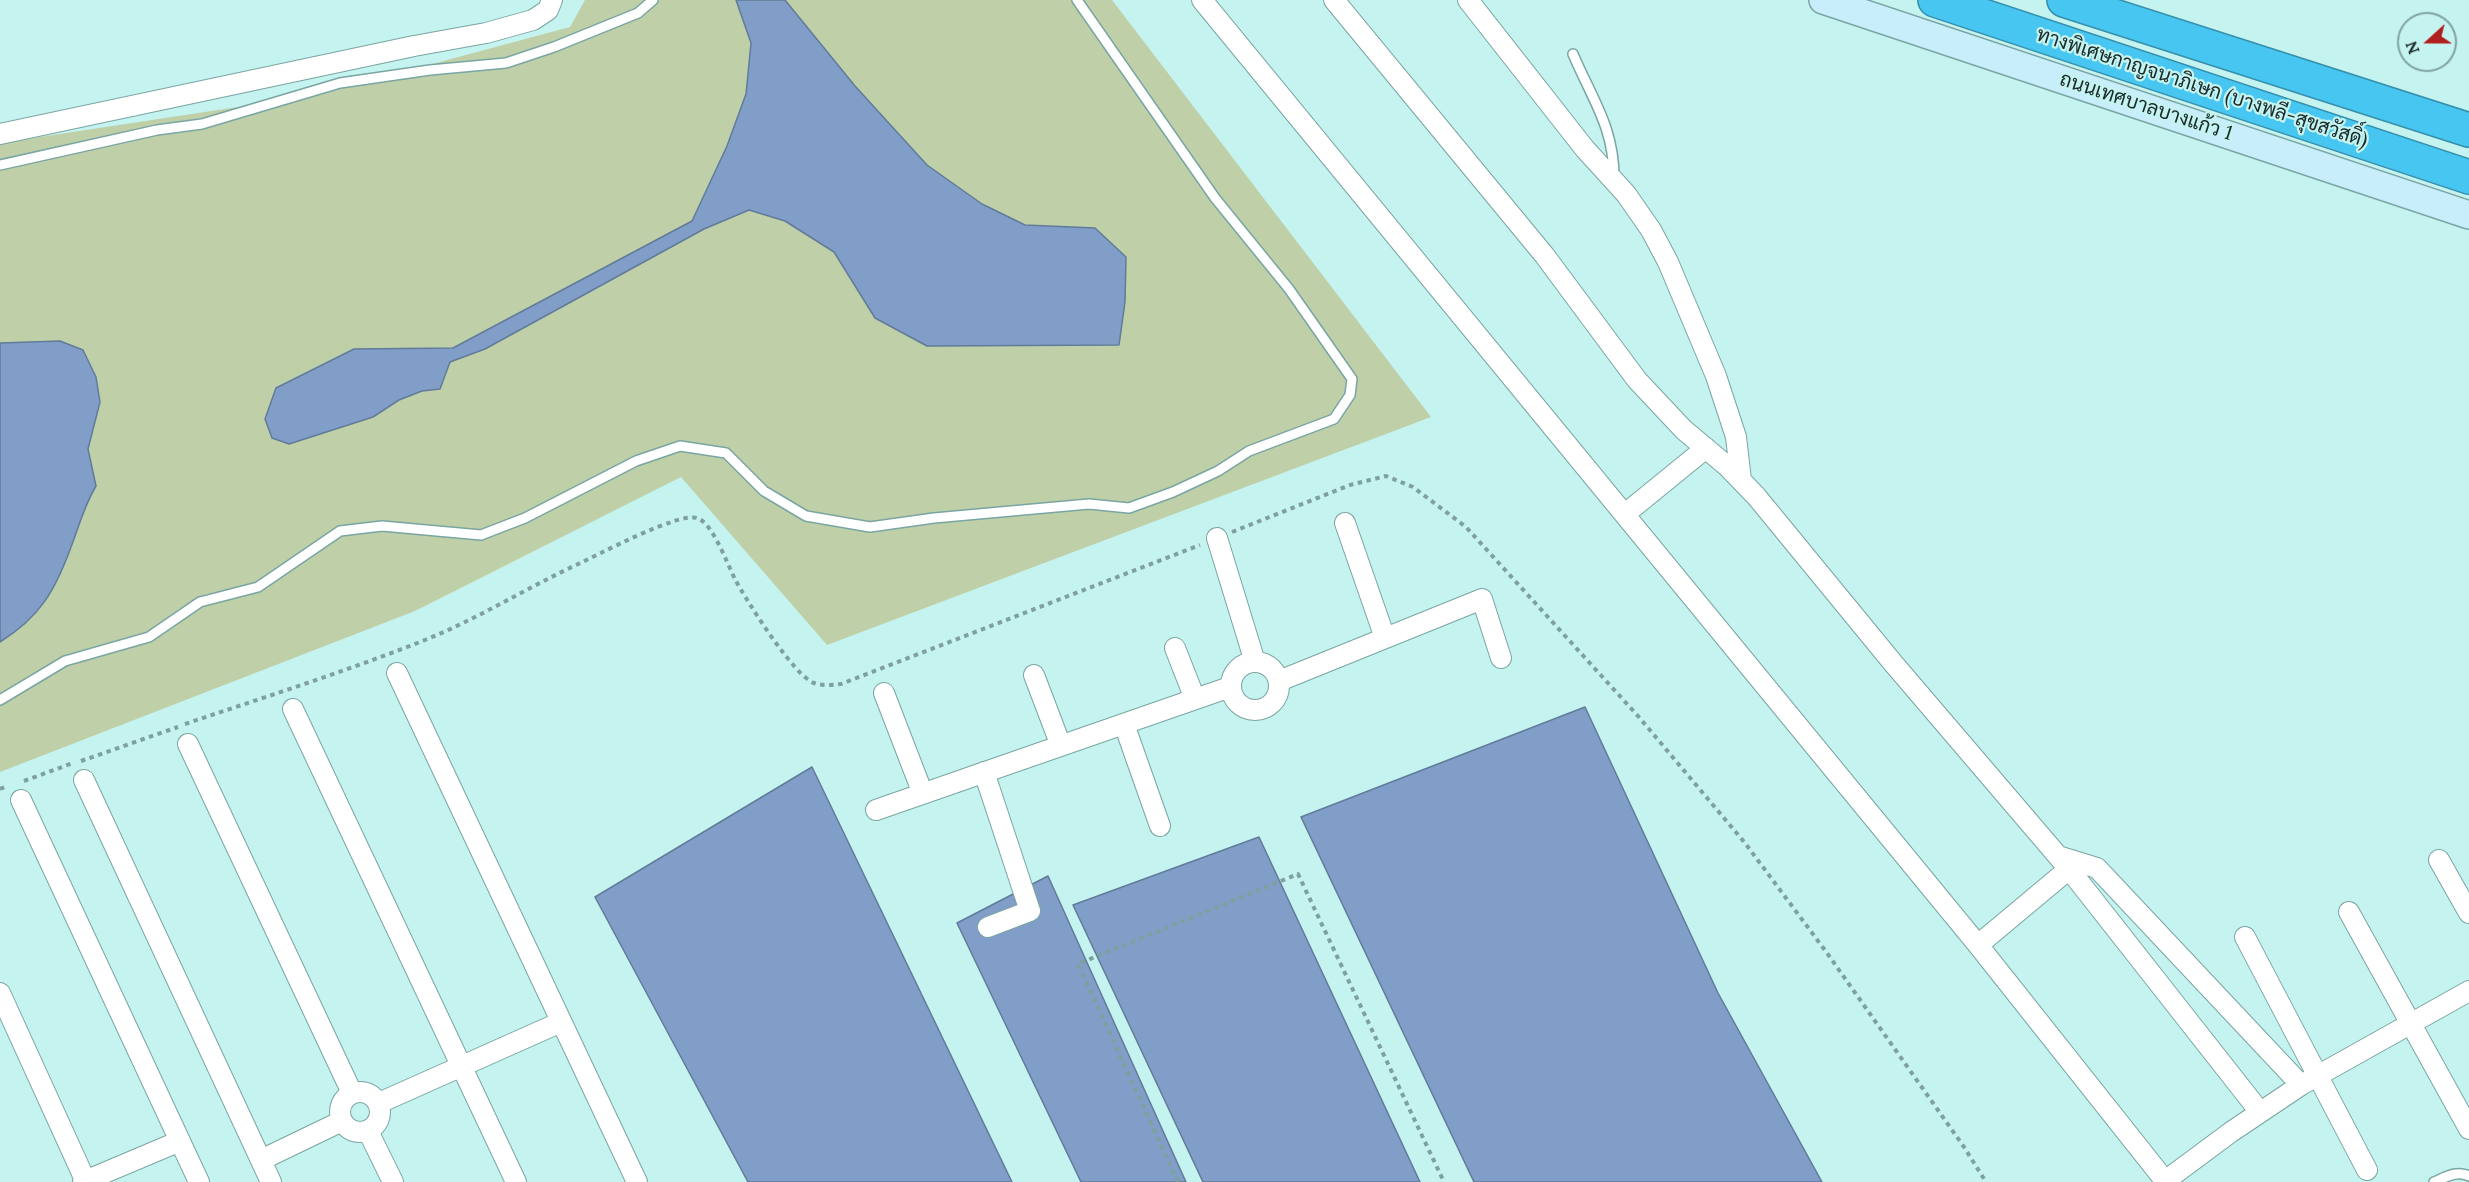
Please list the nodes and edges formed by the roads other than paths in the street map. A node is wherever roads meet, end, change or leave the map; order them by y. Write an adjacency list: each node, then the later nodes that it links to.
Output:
1 (552, 0): 12 (street)
2 (653, 0): 13 (lane)
3 (1077, 0): 32 (lane)
4 (1202, 0): 19 (street)
5 (1334, 0): 17 (street)
6 (1468, 0): 15 (street)
7 (1823, 0): 16 (main road, ถนนเทศบาลบางแก้ว 1)
8 (1935, 0): 14 (highway, ทางพิเศษกาญจนาภิเษก (บางพลี-สุขสวัสดิ์))
9 (2064, 0): 11 (highway, ทางพิเศษกาญจนาภิเษก (บางพลี-สุขสวัสดิ์))
10 (1574, 54): 15 (lane)
11 (2469, 130)
12 (0, 134)
13 (0, 165)
14 (2469, 177)
15 (1614, 180): 18 (street)
16 (2469, 215)
17 (1706, 448): 18 (street); 19 (street)
18 (1741, 480): 44 (street)
19 (1625, 514): 49 (street)
20 (1346, 523): 22 (street)
21 (1217, 538): 25 (street)
22 (1385, 638): 24 (street); 28 (street)
23 (1175, 648): 31 (street)
24 (1501, 658)
25 (1255, 662): 28 (street); 29 (street)
26 (397, 674): 52 (street)
27 (1034, 675): 36 (street)
28 (1279, 681): 29 (street)
29 (1230, 687): 31 (street)
30 (884, 693): 40 (street)
31 (1195, 699): 34 (street)
32 (0, 700)
33 (293, 709): 54 (street)
34 (1124, 724): 36 (street); 42 (street)
35 (188, 744): 56 (street)
36 (1061, 746): 37 (street)
37 (984, 772): 40 (street); 47 (street)
38 (84, 780): 63 (street)
39 (18, 789): 62 (street)
40 (923, 794): 41 (street)
41 (876, 810)
42 (1160, 826)
43 (2439, 860): 46 (street)
44 (2064, 862): 49 (street); 55 (street); 58 (street)
45 (2349, 912): 53 (street)
46 (2469, 913)
47 (988, 927)
48 (2245, 937): 55 (street)
49 (1978, 945): 66 (street)
50 (2469, 991): 53 (street)
51 (0, 993): 67 (street)
52 (561, 1022): 54 (street); 72 (street)
53 (2410, 1024): 55 (street); 60 (street)
54 (461, 1067): 57 (street); 71 (street)
55 (2309, 1080): 58 (street); 64 (street)
56 (352, 1093): 57 (street); 59 (street)
57 (379, 1102): 61 (street)
58 (2260, 1112): 66 (street)
59 (342, 1121): 61 (street); 63 (street)
60 (2469, 1129)
61 (368, 1131): 70 (street)
62 (180, 1141): 67 (street); 68 (street)
63 (261, 1160): 69 (street)
64 (2367, 1170)
65 (2469, 1176): 73 (lane)
66 (2165, 1181)
67 (85, 1182)
68 (199, 1182)
69 (271, 1182)
70 (393, 1182)
71 (516, 1182)
72 (637, 1182)
73 (2434, 1182)

